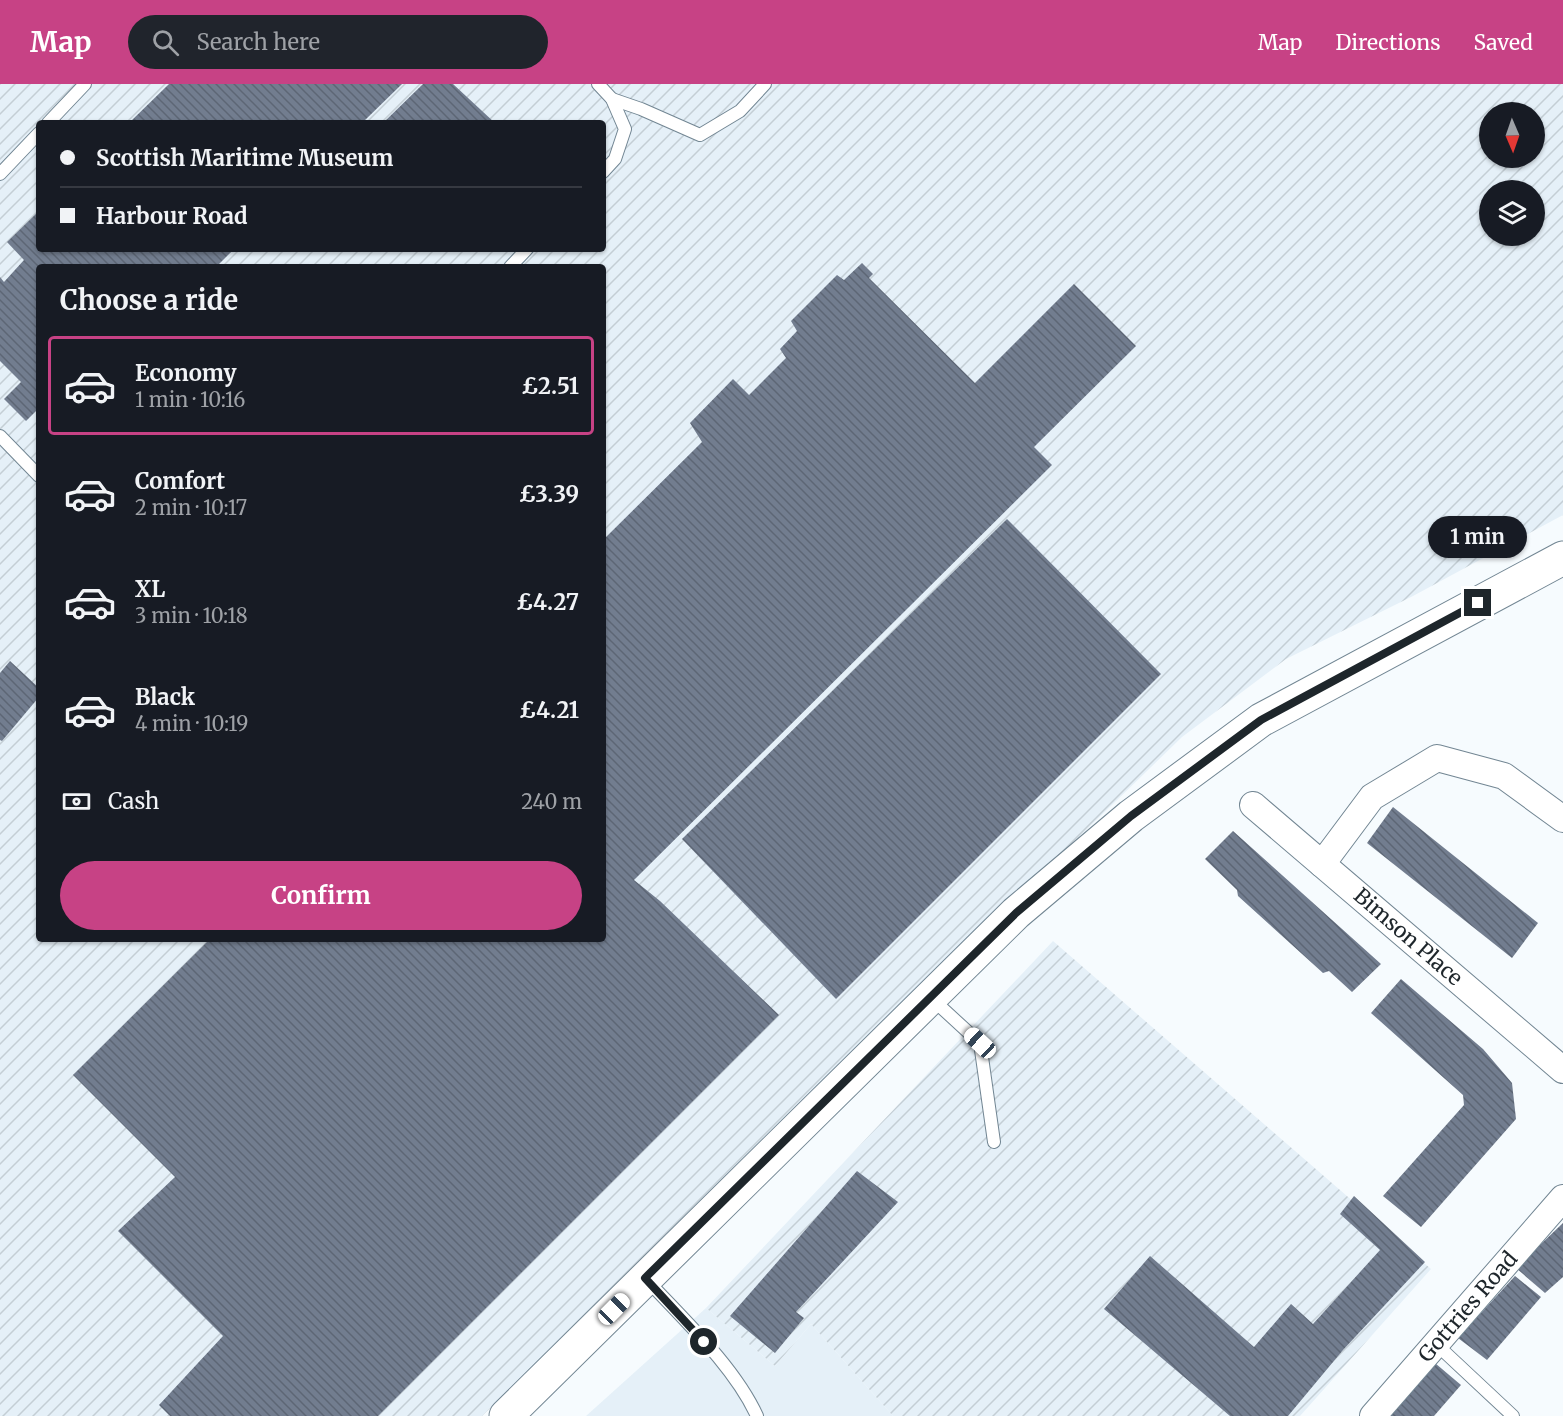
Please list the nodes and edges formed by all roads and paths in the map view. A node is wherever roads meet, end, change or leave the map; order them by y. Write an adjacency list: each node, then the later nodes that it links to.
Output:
1 (85, 84): 5 (lane)
2 (598, 84): 4 (lane)
3 (765, 84): 4 (lane)
4 (612, 99): 7 (lane)
5 (51, 120)
6 (36, 136): 8 (lane)
7 (606, 169)
8 (0, 174)
9 (524, 252): 10 (lane)
10 (513, 264)
11 (0, 436): 12 (lane)
12 (36, 473)
13 (1563, 558): 17 (street)
14 (1253, 805): 16 (street, Bimson Place)
15 (1563, 819): 16 (street)
16 (1322, 864): 18 (street, Bimson Place)
17 (930, 997): 19 (lane); 21 (street)
18 (1563, 1070)
19 (994, 1142)
20 (1563, 1198): 22 (street, Gottries Road)
21 (645, 1278): 23 (street); 24 (lane)
22 (1436, 1344): 25 (street, Gottries Road); 26 (lane)
23 (506, 1416)
24 (757, 1416)
25 (1373, 1416)
26 (1513, 1416)

